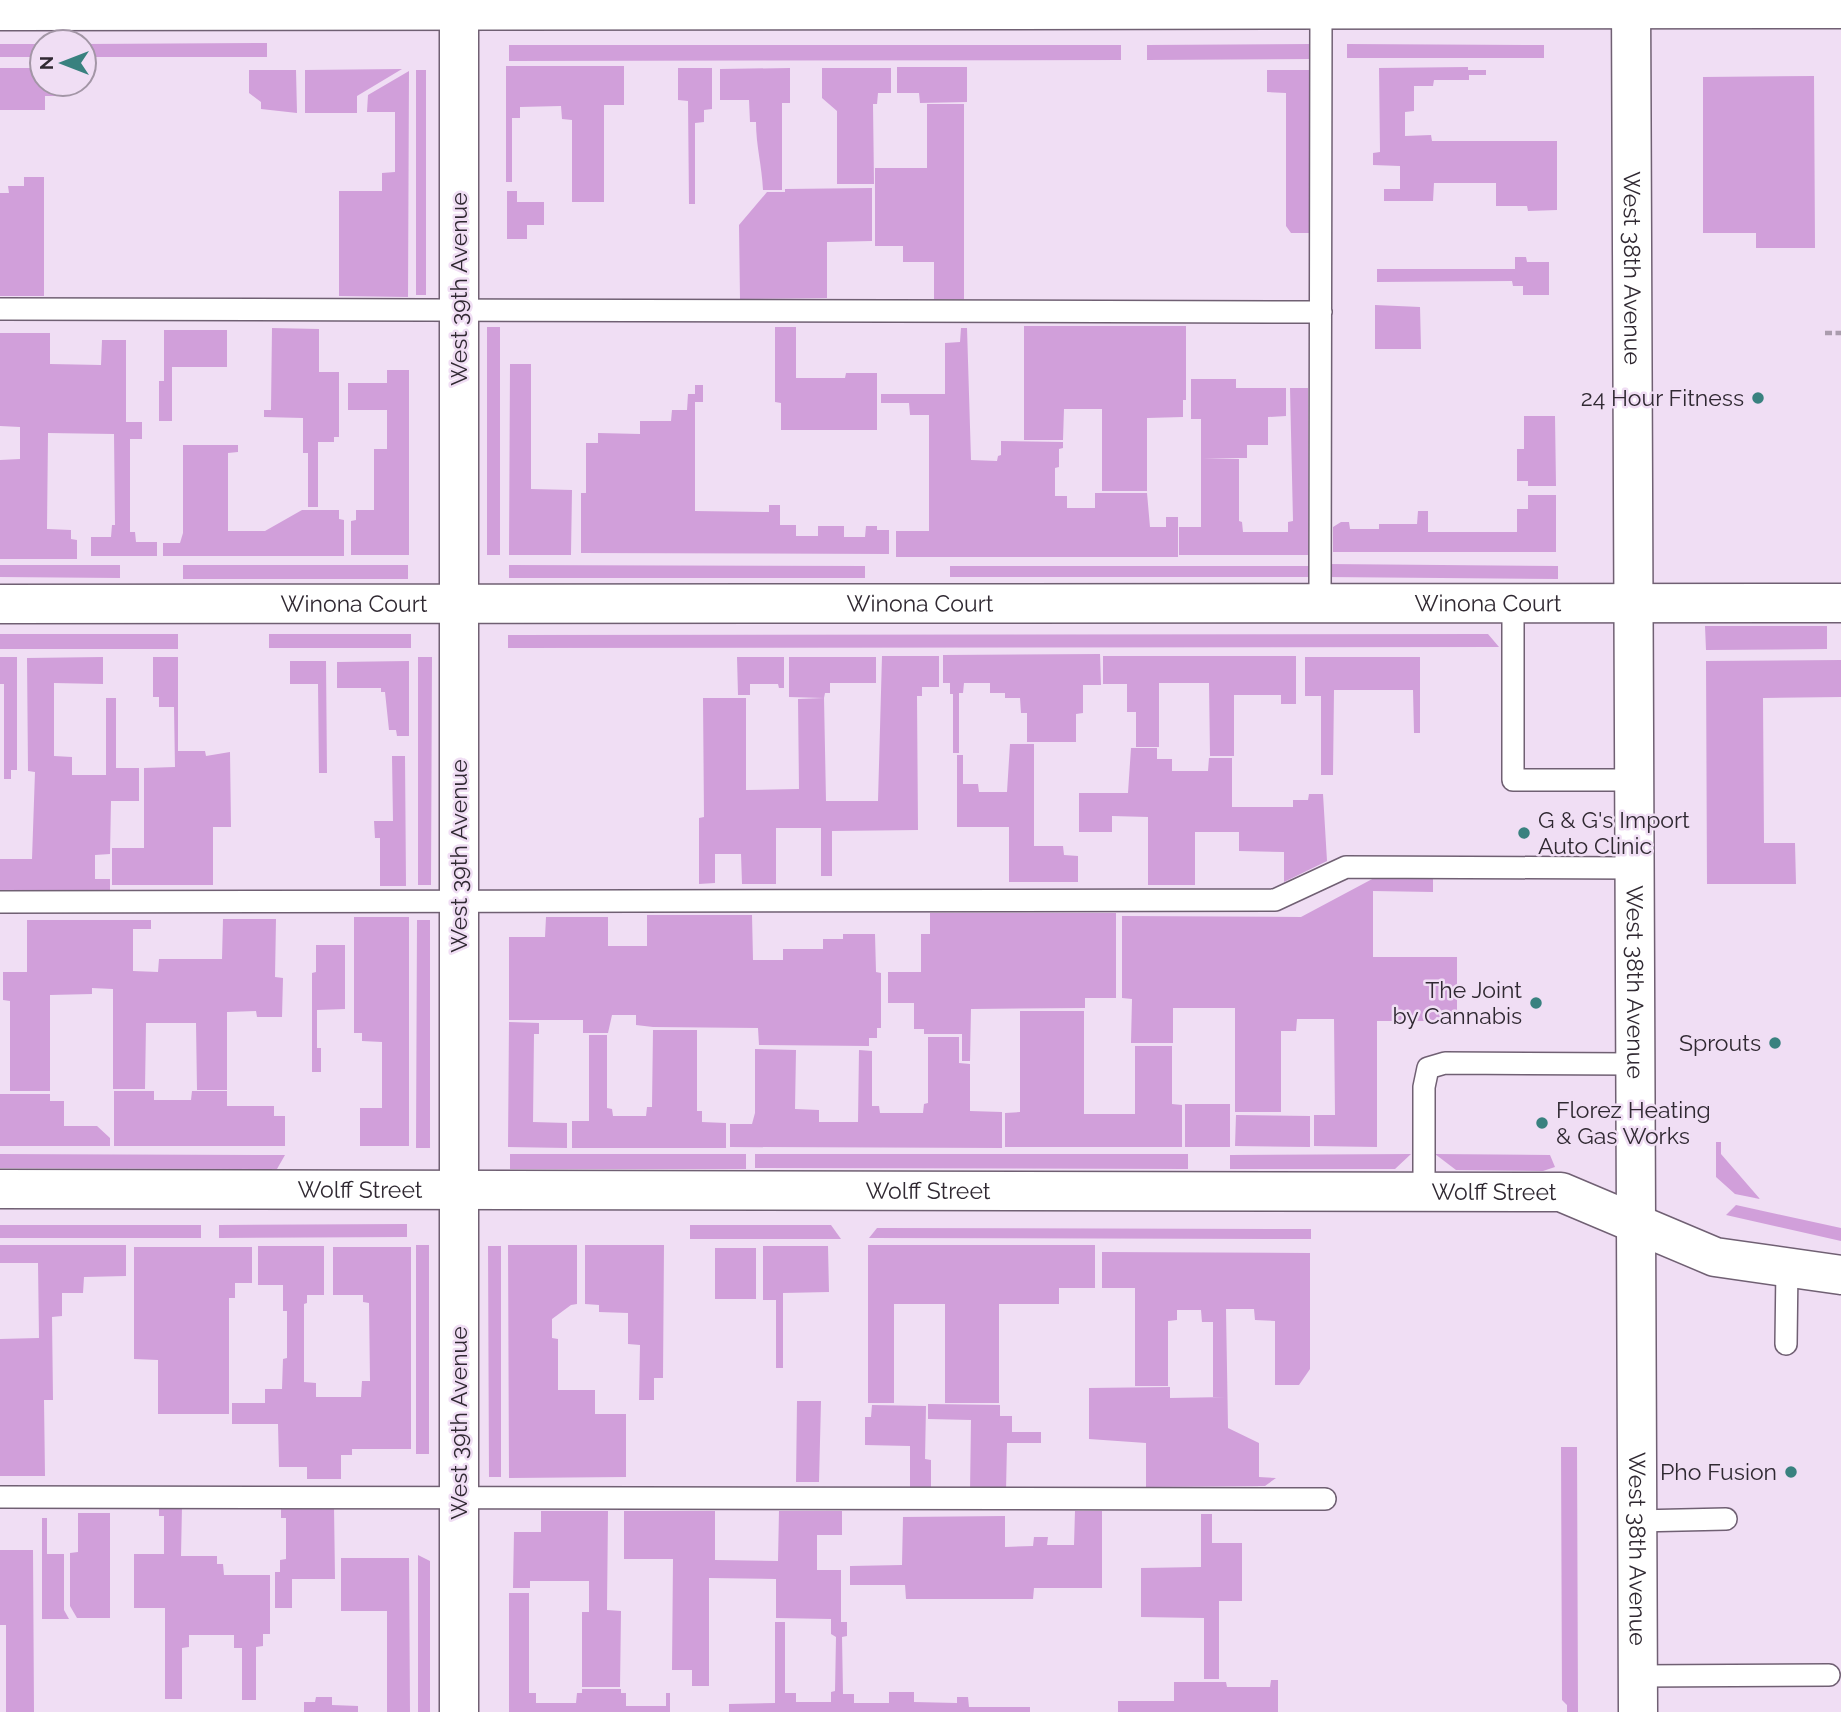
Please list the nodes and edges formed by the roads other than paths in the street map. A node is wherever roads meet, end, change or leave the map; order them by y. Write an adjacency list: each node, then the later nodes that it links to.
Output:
1 (1631, 4): 3 (street); 4 (street); 14 (street, West 38th Avenue)
2 (459, 5): 3 (street); 5 (street); 7 (street, West 39th Avenue)
3 (1321, 8): 8 (lane)
4 (1841, 9)
5 (0, 11)
6 (0, 309): 7 (lane)
7 (459, 310): 8 (lane); 11 (street, West 39th Avenue)
8 (1321, 312): 12 (lane)
9 (1841, 603): 14 (street, Winona Court)
10 (0, 604): 11 (street, Winona Court)
11 (459, 604): 12 (street, Winona Court); 17 (street, West 39th Avenue)
12 (1320, 604): 13 (street, Winona Court)
13 (1513, 604): 14 (street, Winona Court); 15 (lane)
14 (1632, 604): 15 (street, West 38th Avenue)
15 (1633, 780): 16 (street, West 38th Avenue)
16 (1633, 868): 17 (lane); 19 (street, West 38th Avenue)
17 (459, 901): 18 (lane); 21 (street, West 39th Avenue)
18 (0, 902)
19 (1633, 1064): 22 (lane); 23 (street, West 38th Avenue)
20 (0, 1188): 21 (street, Wolff Street)
21 (459, 1189): 22 (street, Wolff Street); 28 (street, West 39th Avenue)
22 (1424, 1191): 23 (street, Wolff Street)
23 (1634, 1223): 24 (street, Wolff Street); 31 (street, West 38th Avenue)
24 (1787, 1267): 25 (street, Wolff Street); 26 (lane)
25 (1841, 1275)
26 (1786, 1344)
27 (0, 1497): 28 (lane)
28 (459, 1498): 29 (lane); 34 (street, West 39th Avenue)
29 (1325, 1499)
30 (1726, 1519): 31 (lane)
31 (1637, 1521): 33 (street, West 38th Avenue)
32 (1829, 1675): 33 (lane)
33 (1638, 1694)
34 (459, 1712)

